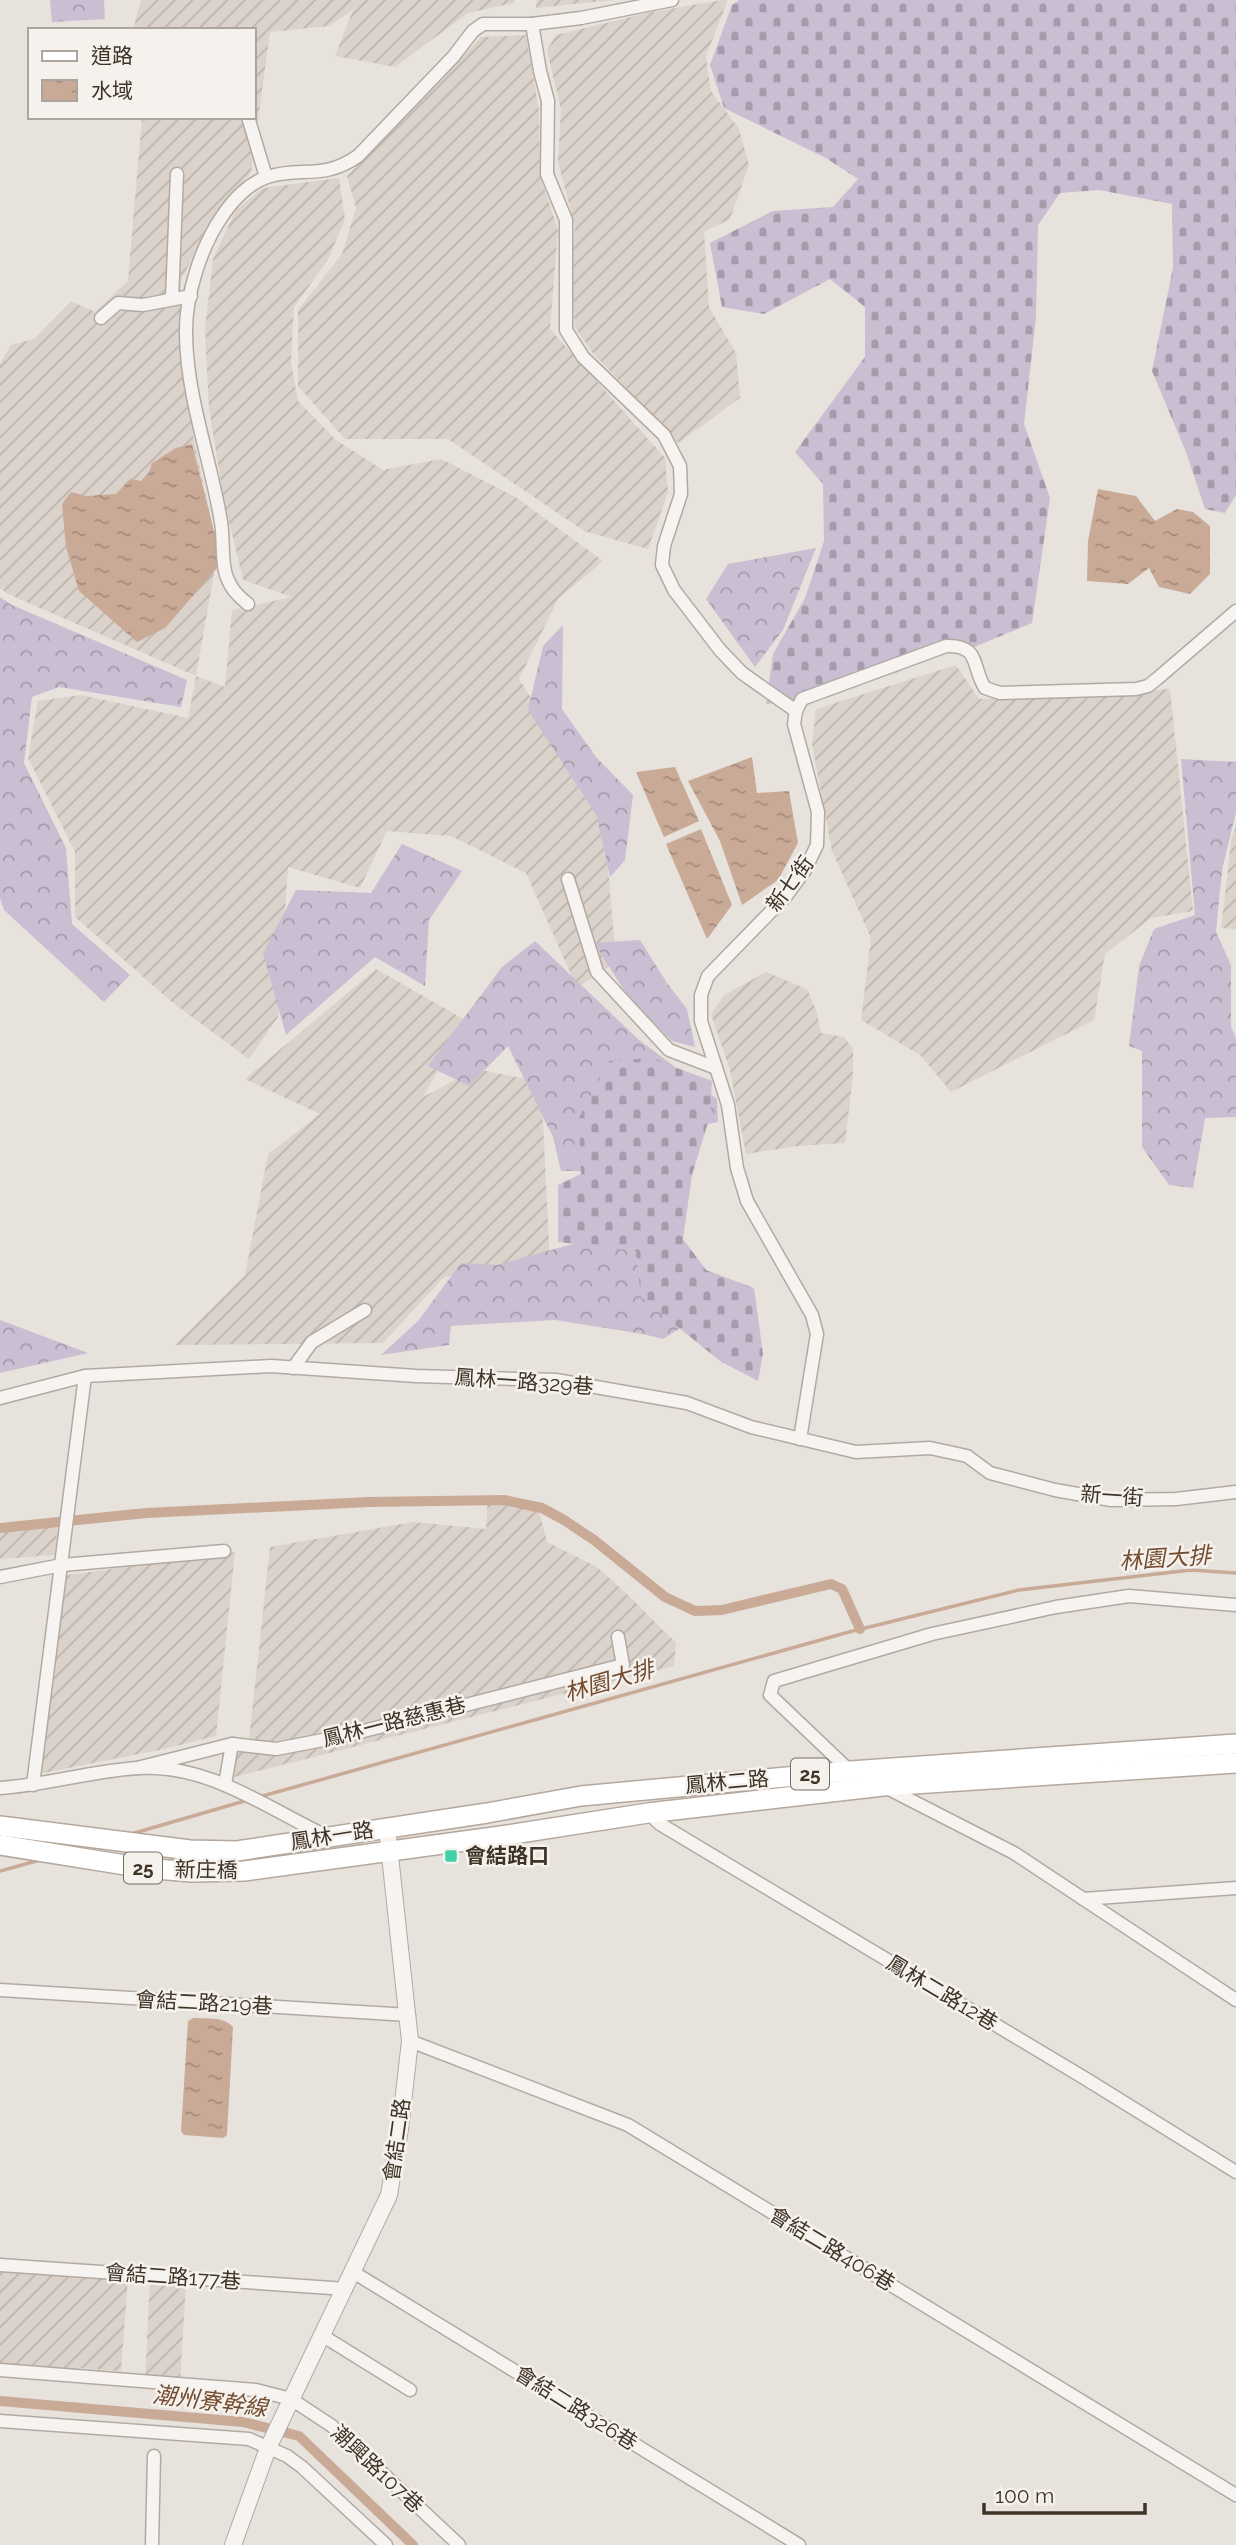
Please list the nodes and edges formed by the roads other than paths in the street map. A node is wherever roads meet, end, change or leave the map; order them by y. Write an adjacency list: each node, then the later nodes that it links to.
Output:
1 (672, 0): 2 (street)
2 (533, 24): 5 (street); 11 (street)
3 (248, 119): 5 (street)
4 (177, 174): 7 (street)
5 (266, 177): 6 (street)
6 (191, 296): 7 (street); 9 (street)
7 (172, 299): 8 (street)
8 (101, 318)
9 (248, 604)
10 (1236, 611): 11 (street)
11 (796, 711): 13 (street, 新七街)
12 (568, 879): 13 (street)
13 (716, 1068): 18 (street, 新七街)
14 (365, 1310): 15 (street)
15 (293, 1368): 16 (street, 鳳林一路329巷); 18 (street, 鳳林一路329巷)
16 (85, 1376): 17 (street); 22 (street)
17 (0, 1398)
18 (800, 1439): 19 (street, 鳳林一路329巷)
19 (990, 1473): 20 (street, 新一街)
20 (1236, 1492)
21 (225, 1551): 22 (street)
22 (62, 1565): 23 (street); 32 (street)
23 (0, 1577)
24 (1236, 1605): 30 (street)
25 (618, 1637): 26 (street, 鳳林一路慈惠巷)
26 (232, 1744): 29 (street, 鳳林一路慈惠巷); 31 (street)
27 (1236, 1744): 30 (main road, 鳳林二路 / 25)
28 (1236, 1763): 33 (main road, 鳳林二路 / 25)
29 (137, 1768): 31 (street); 32 (street)
30 (850, 1771): 37 (main road, 鳳林二路 / 25)
31 (225, 1784): 38 (street)
32 (33, 1785): 34 (street)
33 (883, 1786): 35 (main road, 鳳林二路 / 25); 44 (street)
34 (0, 1788)
35 (648, 1813): 41 (main road, 鳳林二路 / 25); 49 (street, 鳳林二路12巷)
36 (0, 1826): 40 (main road, 新庄橋 / 25)
37 (387, 1828): 38 (main road, 鳳林一路 / 25); 41 (street, 會結二路)
38 (328, 1837): 40 (main road, 鳳林一路 / 25)
39 (0, 1844): 42 (main road, 新庄橋 / 25)
40 (278, 1844)
41 (390, 1852): 42 (main road, 鳳林一路 / 25); 47 (street, 會結二路)
42 (287, 1866)
43 (1236, 1888): 44 (street)
44 (1083, 1899): 46 (street)
45 (0, 1990): 47 (street, 會結二路219巷)
46 (1236, 2000)
47 (409, 2015): 48 (street, 會結二路)
48 (410, 2041): 51 (street, 會結二路); 60 (street, 會結二路406巷)
49 (1236, 2172)
50 (0, 2265): 52 (street, 會結二路177巷)
51 (353, 2272): 52 (street, 會結二路); 65 (street, 會結二路326巷)
52 (346, 2289): 53 (street, 會結二路)
53 (323, 2336): 55 (street); 56 (street, 會結二路)
54 (0, 2370): 56 (street, 潮興路107巷)
55 (410, 2390)
56 (289, 2402): 58 (street, 會結二路); 64 (street, 潮興路107巷)
57 (0, 2421): 58 (street)
58 (269, 2445): 62 (street); 63 (street)
59 (154, 2456): 61 (street)
60 (1236, 2495)
61 (152, 2545)
62 (233, 2545)
63 (386, 2545)
64 (459, 2545)
65 (799, 2545)

